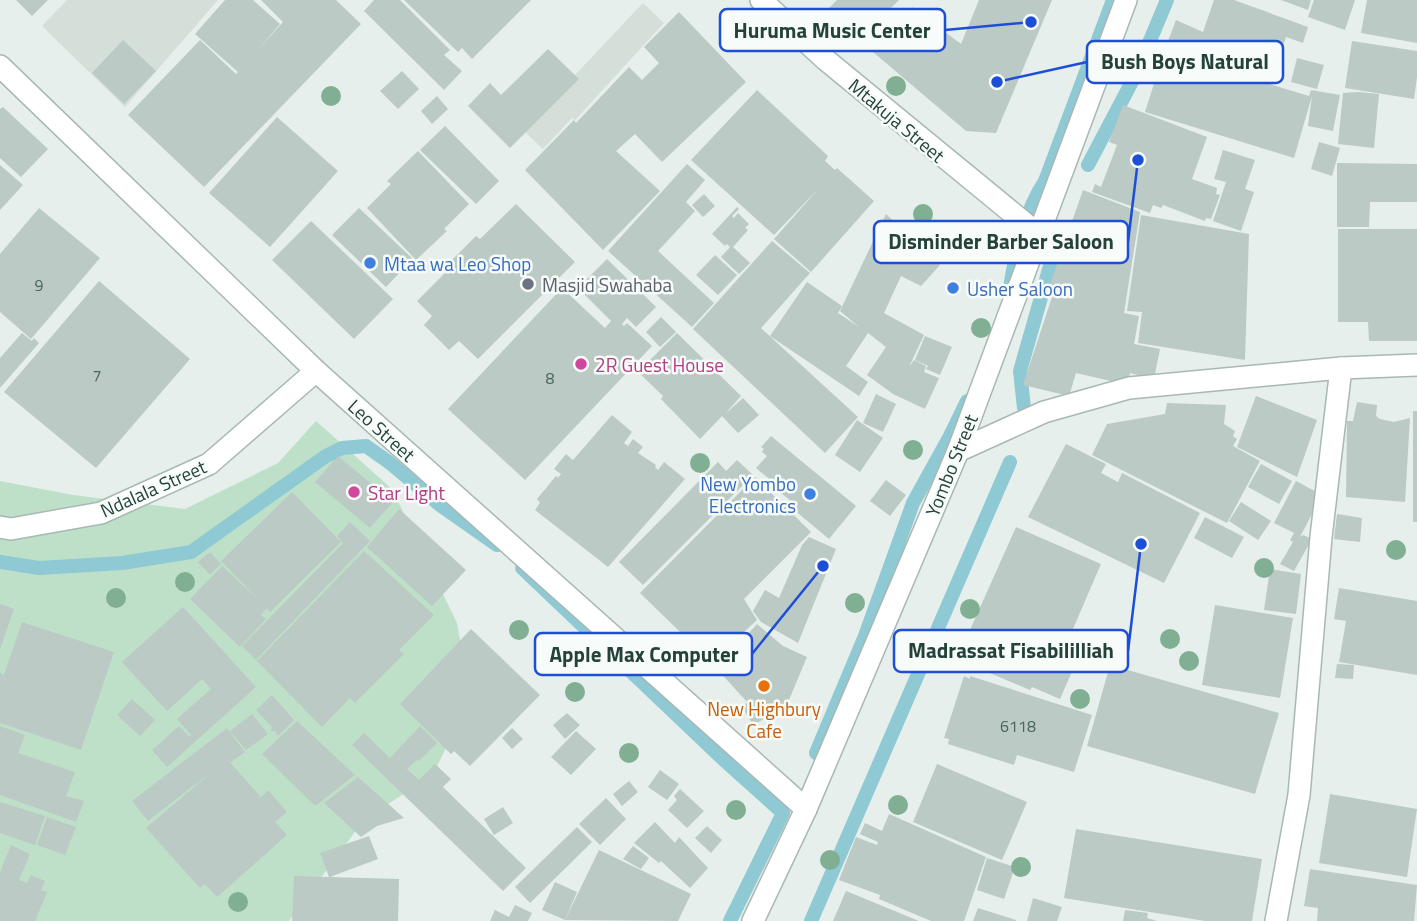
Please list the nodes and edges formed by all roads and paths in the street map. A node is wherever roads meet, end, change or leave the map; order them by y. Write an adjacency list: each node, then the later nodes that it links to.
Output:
1 (761, 0): 4 (street, Mtakuja Street)
2 (1126, 0): 4 (street, Yombo Street)
3 (0, 66): 7 (street, Leo Street)
4 (1038, 234): 8 (street, Yombo Street)
5 (1417, 365): 6 (street)
6 (1341, 368): 8 (street); 12 (street)
7 (316, 370): 9 (street, Ndalala Street); 10 (street, Leo Street)
8 (958, 451): 10 (street, Yombo Street)
9 (0, 527)
10 (806, 809): 11 (street, Yombo Street)
11 (753, 921)
12 (1276, 921)

